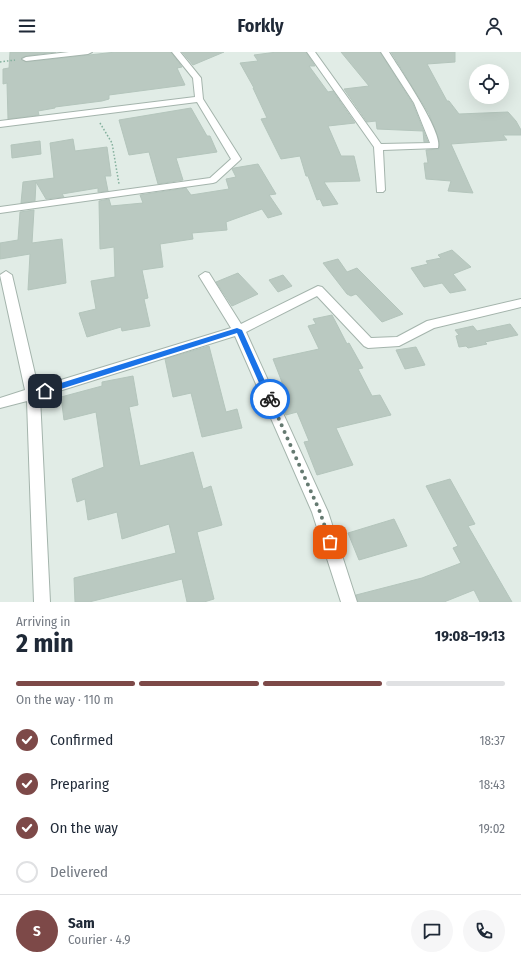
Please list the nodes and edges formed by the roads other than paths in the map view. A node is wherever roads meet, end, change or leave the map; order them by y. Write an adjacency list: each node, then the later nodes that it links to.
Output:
1 (88, 52): 5 (street)
2 (176, 52): 6 (street)
3 (311, 52): 8 (street)
4 (386, 52): 8 (street)
5 (28, 56)
6 (199, 99): 7 (street); 10 (street)
7 (0, 124)
8 (378, 147): 9 (street)
9 (380, 190)
10 (0, 210)
11 (6, 275): 15 (street)
12 (205, 276): 14 (street)
13 (521, 303): 14 (street)
14 (239, 330): 15 (street); 18 (street)
15 (33, 395): 16 (street); 17 (street)
16 (0, 404)
17 (42, 602)
18 (349, 602)

